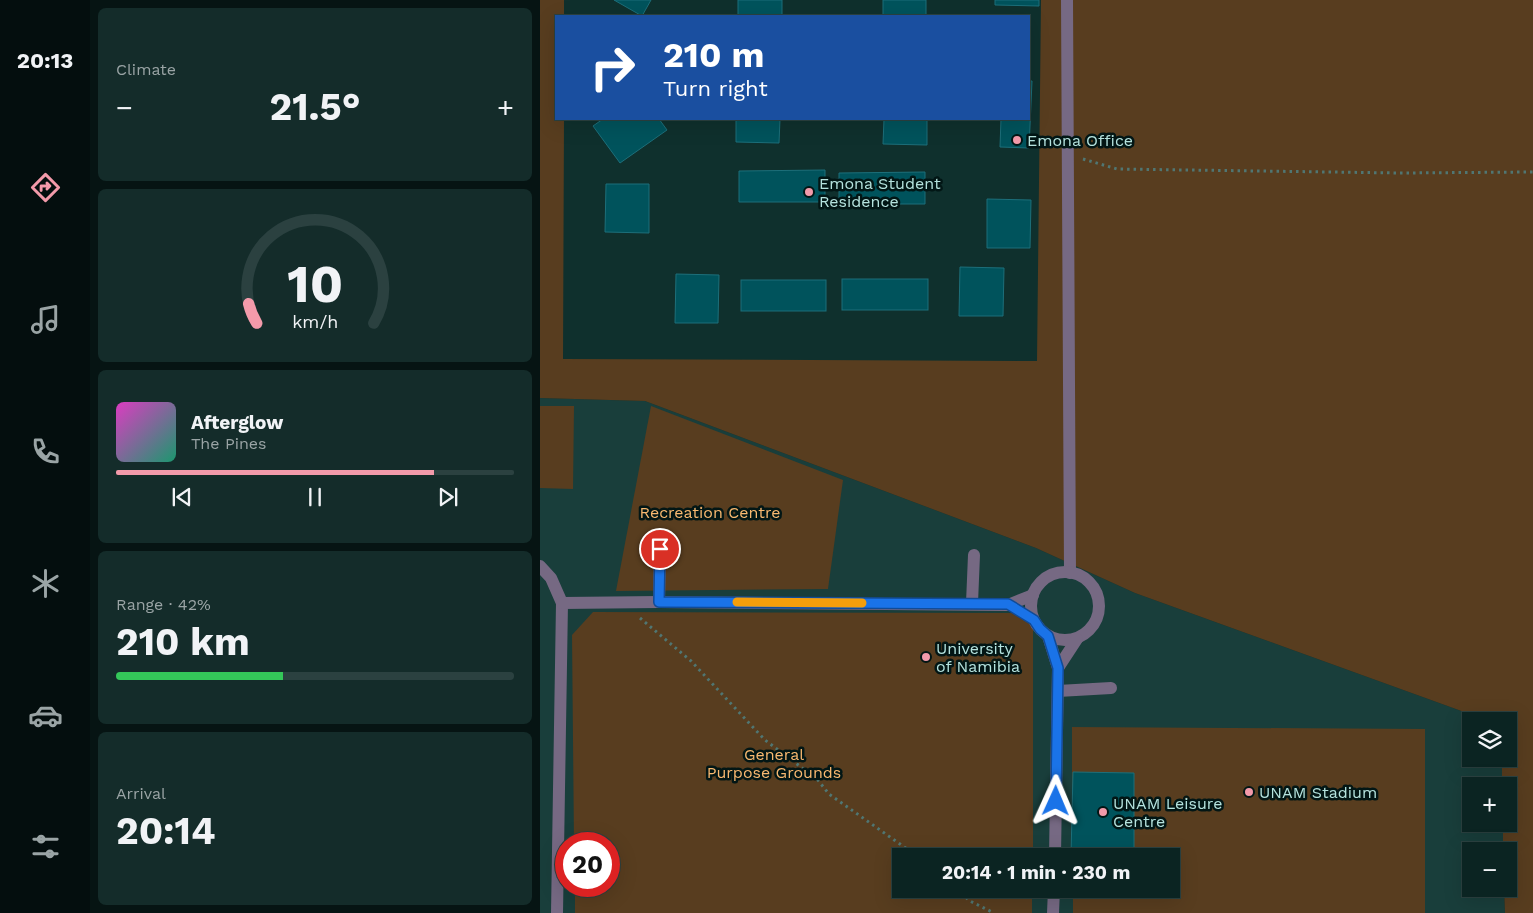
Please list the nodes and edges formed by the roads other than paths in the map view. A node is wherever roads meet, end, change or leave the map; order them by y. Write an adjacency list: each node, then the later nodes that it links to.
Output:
1 (1068, 0): 5 (lane)
2 (660, 549): 7 (lane)
3 (974, 554): 9 (lane)
4 (540, 566): 8 (lane)
5 (1070, 573): 6 (lane); 13 (lane)
6 (1033, 595): 10 (lane); 11 (lane)
7 (659, 602): 8 (lane); 9 (lane)
8 (562, 603): 19 (lane)
9 (972, 603): 10 (lane)
10 (1008, 604): 11 (lane)
11 (1034, 620): 12 (lane)
12 (1048, 636): 13 (lane); 14 (lane)
13 (1077, 639): 14 (lane)
14 (1058, 668): 16 (lane)
15 (1111, 688): 16 (lane)
16 (1058, 691): 17 (lane)
17 (1055, 848)
18 (1054, 898): 20 (lane)
19 (557, 913)
20 (1053, 913)

